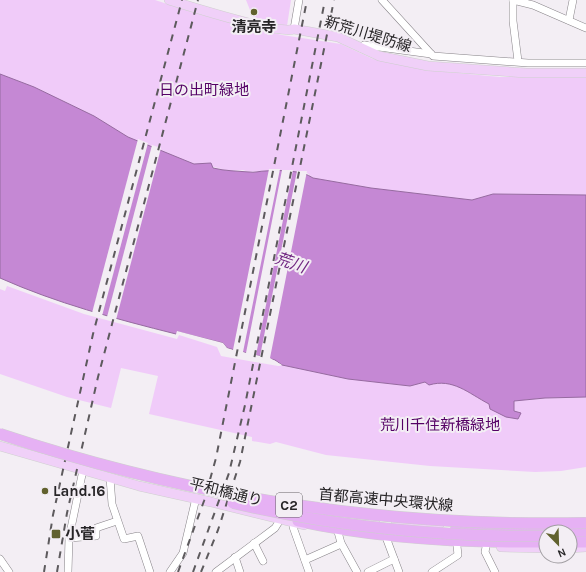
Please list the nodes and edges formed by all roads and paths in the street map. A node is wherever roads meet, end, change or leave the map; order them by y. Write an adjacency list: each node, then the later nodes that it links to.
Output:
1 (169, 0): 8 (main road, 新荒川堤防線)
2 (299, 0): 8 (street)
3 (382, 0): 10 (street)
4 (513, 0): 6 (street); 11 (street)
5 (573, 0): 6 (street)
6 (569, 20): 7 (street)
7 (586, 28)
8 (294, 29): 9 (main road, 新荒川堤防線)
9 (361, 48): 10 (street); 13 (main road, 新荒川堤防線)
10 (431, 54): 11 (street)
11 (518, 61): 12 (street)
12 (586, 63)
13 (586, 73)
14 (0, 434): 21 (highway, 首都高速中央環状線 / C2, bridge)
15 (0, 438): 27 (main road, 平和橋通り)
16 (0, 441): 22 (highway, 首都高速中央環状線 / C2, bridge)
17 (0, 446): 18 (main road, 平和橋通り)
18 (82, 470): 19 (main road, 平和橋通り); 32 (street)
19 (110, 478): 20 (main road, 平和橋通り); 24 (street)
20 (196, 498): 23 (main road, 平和橋通り); 48 (street)
21 (268, 502): 25 (highway, 首都高速中央環状線 / C2, bridge); 29 (highway, bridge)
22 (249, 506): 31 (highway, 首都高速中央環状線 / C2, bridge); 34 (highway, bridge)
23 (280, 520): 26 (main road, 平和橋通り); 35 (street)
24 (117, 521): 32 (street); 47 (street)
25 (586, 522): 27 (main road)
26 (294, 523): 28 (main road, 平和橋通り); 43 (street)
27 (396, 524): 30 (main road, 平和橋通り)
28 (338, 532): 33 (main road, 平和橋通り); 36 (street)
29 (586, 532)
30 (538, 535)
31 (538, 535)
32 (69, 538): 46 (street)
33 (386, 540): 37 (main road, 平和橋通り); 42 (street)
34 (538, 542)
35 (254, 543): 40 (street); 44 (street)
36 (341, 544): 43 (street); 52 (street)
37 (457, 546): 38 (main road, 平和橋通り); 55 (street)
38 (486, 547): 39 (main road, 平和橋通り); 56 (street)
39 (538, 548)
40 (235, 557): 49 (street); 50 (street)
41 (0, 559): 45 (street)
42 (394, 559): 53 (street); 54 (street)
43 (305, 560): 51 (street)
44 (263, 561)
45 (9, 572)
46 (68, 572)
47 (150, 572)
48 (170, 572)
49 (216, 572)
50 (240, 572)
51 (309, 572)
52 (357, 572)
53 (368, 572)
54 (399, 572)
55 (432, 572)
56 (495, 572)

